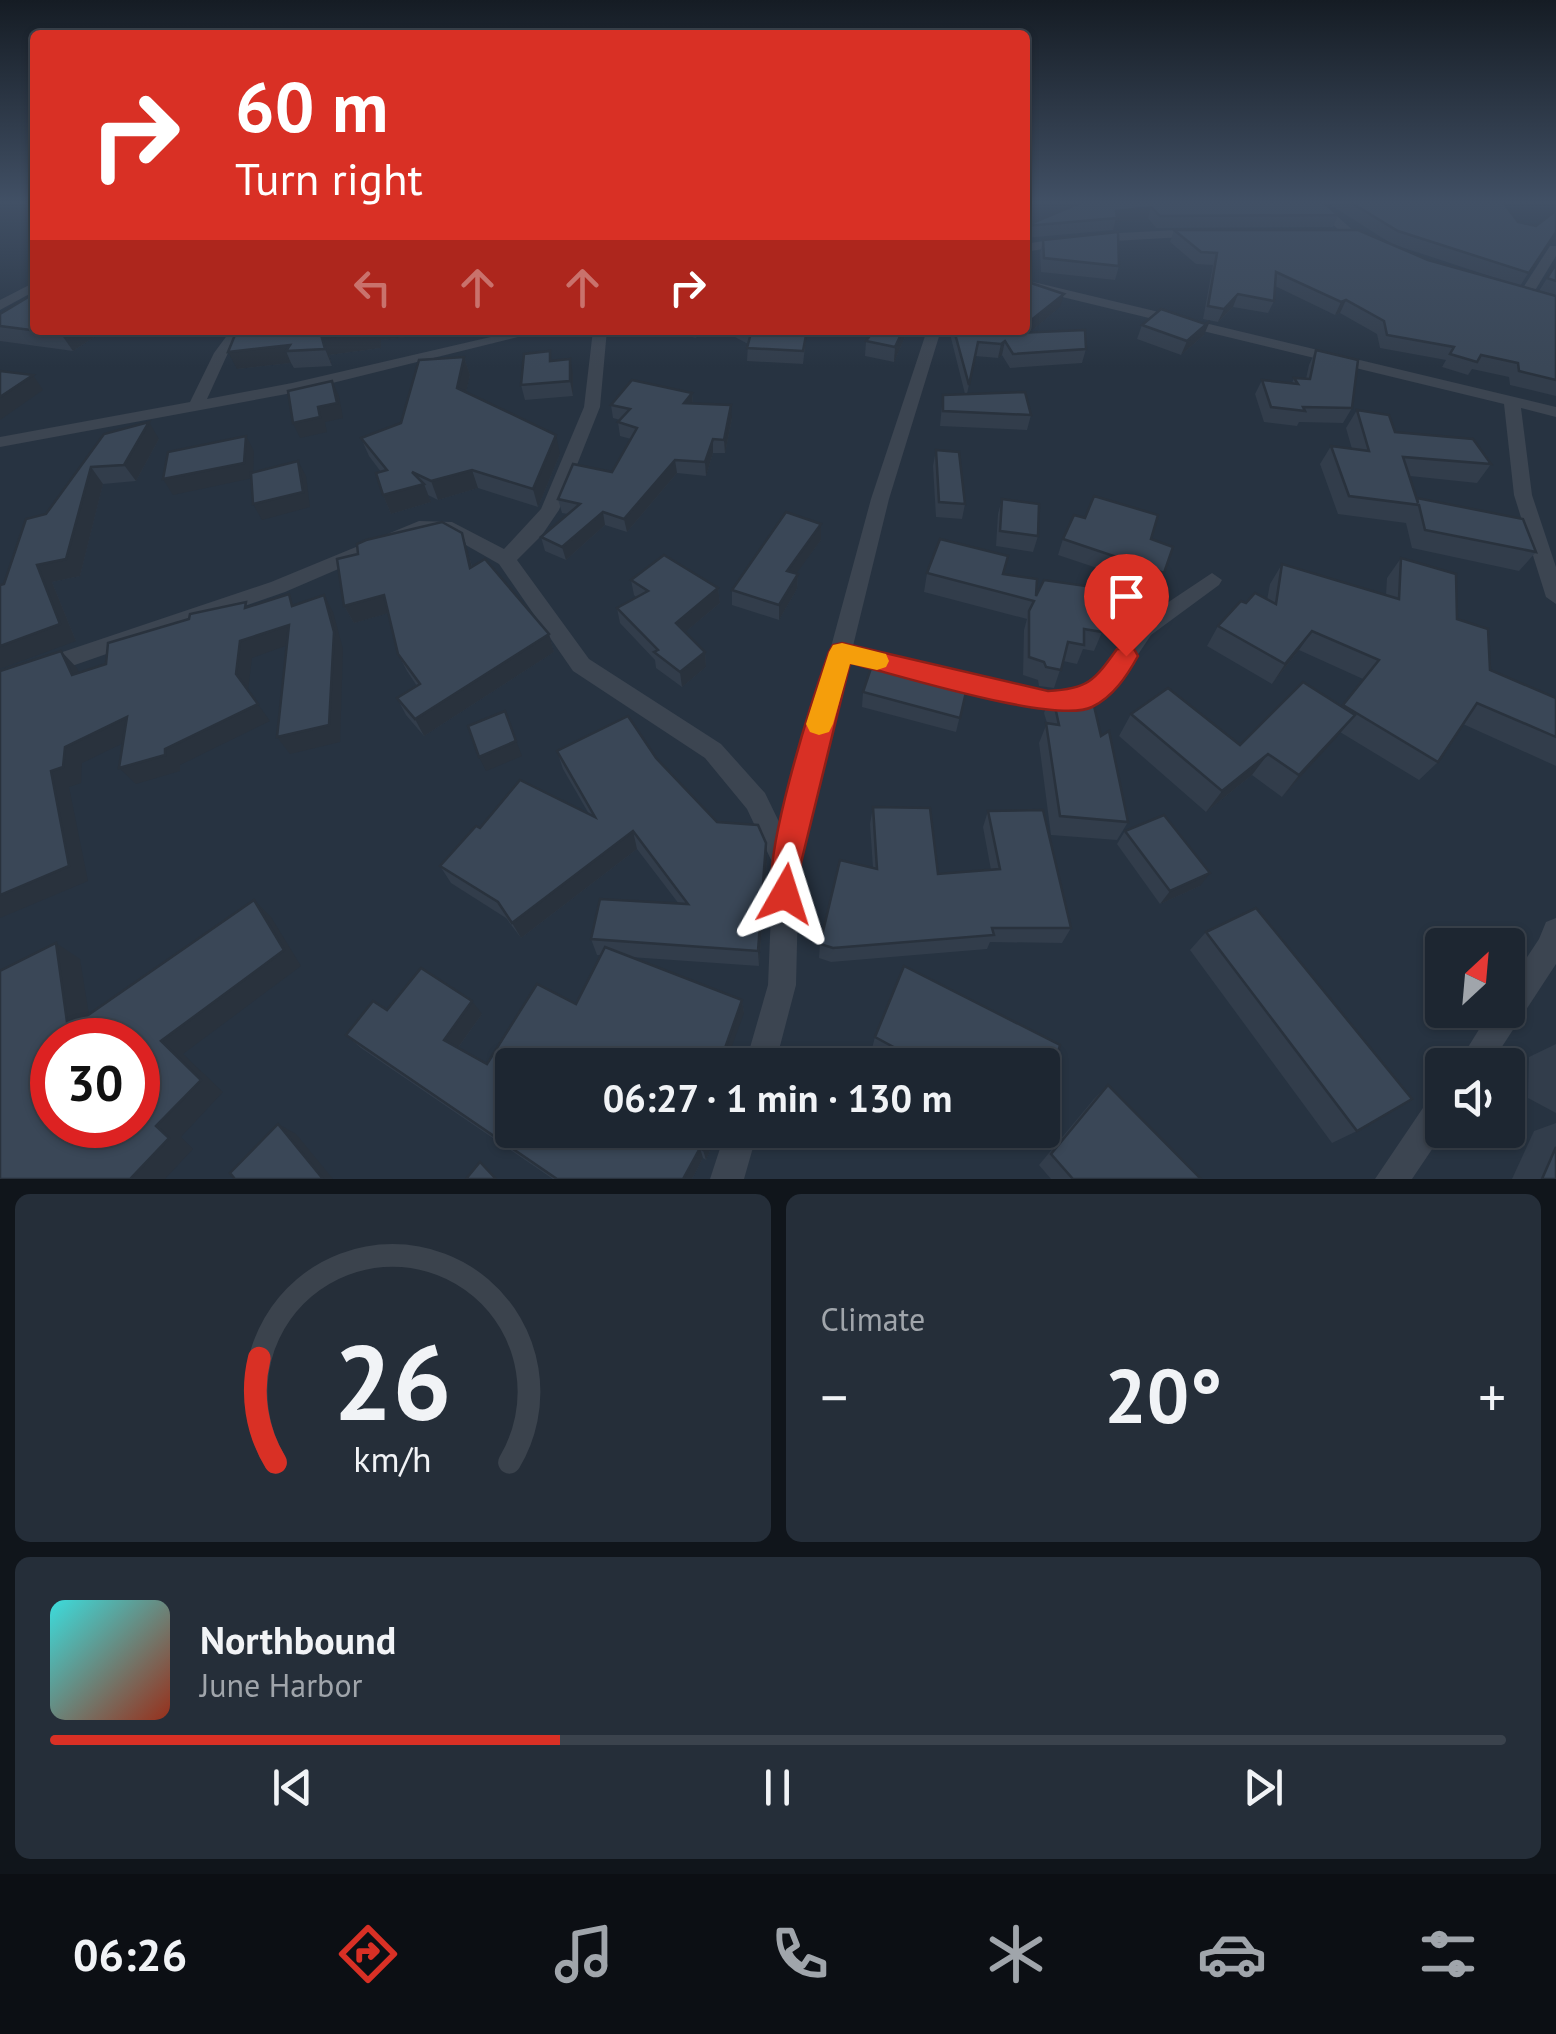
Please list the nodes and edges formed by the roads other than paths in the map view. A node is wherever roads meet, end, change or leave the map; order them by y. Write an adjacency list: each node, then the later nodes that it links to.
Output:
1 (1549, 257): 5 (street)
2 (1030, 285): 12 (street)
3 (1507, 288): 5 (street)
4 (30, 289): 7 (street)
5 (1526, 294): 6 (street)
6 (1541, 299)
7 (0, 306)
8 (234, 335): 13 (street)
9 (518, 335): 13 (street)
10 (599, 335): 16 (street)
11 (932, 335): 19 (street)
12 (1512, 402): 14 (street); 18 (street)
13 (196, 406): 15 (street)
14 (1556, 412)
15 (0, 442)
16 (506, 558): 20 (street); 21 (street)
17 (1212, 580): 19 (street)
18 (1556, 597)
19 (842, 652): 21 (street)
20 (0, 682)
21 (786, 863): 23 (street)
22 (1556, 932): 24 (street)
23 (765, 1048)
24 (1483, 1048)
25 (1425, 1131): 28 (street)
26 (736, 1148): 27 (street)
27 (727, 1179)
28 (1392, 1179)

